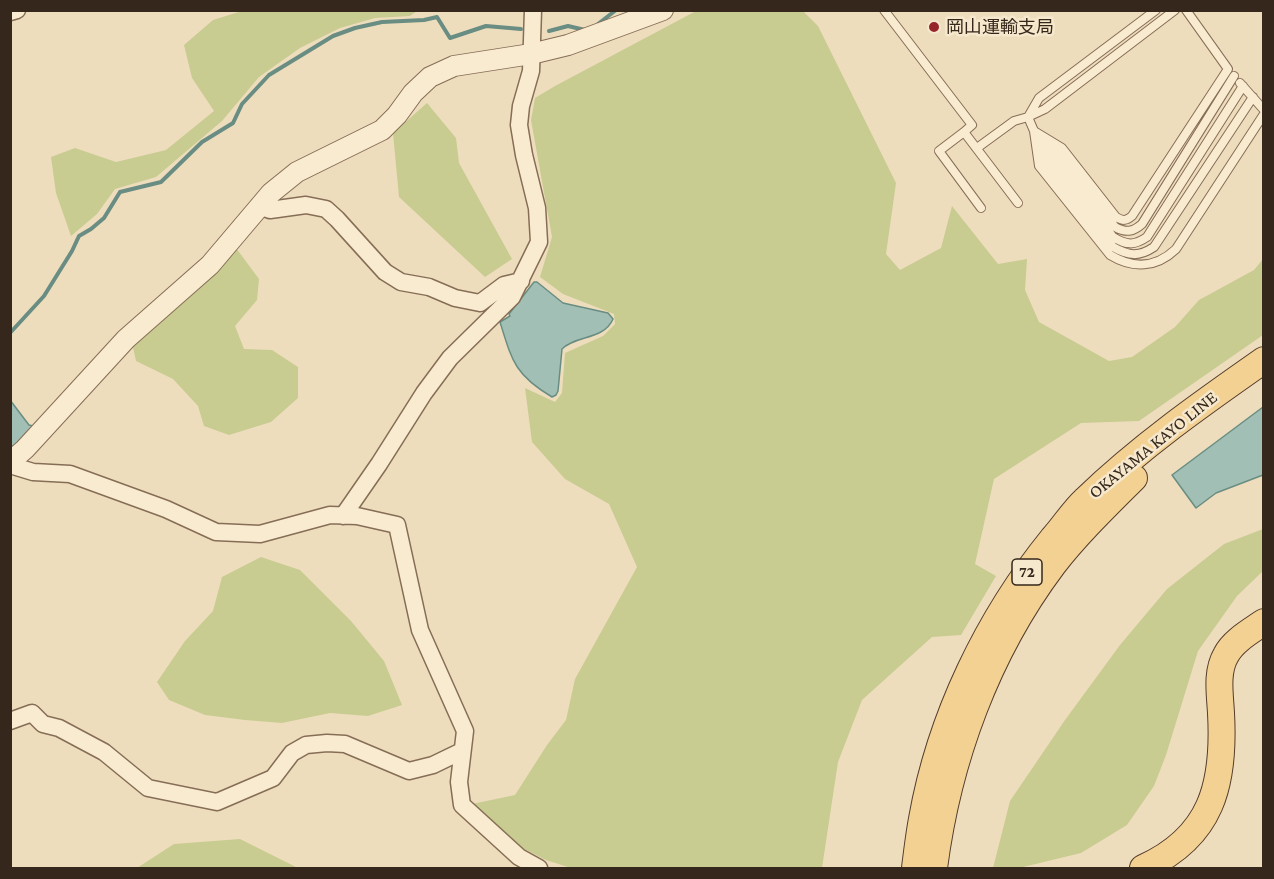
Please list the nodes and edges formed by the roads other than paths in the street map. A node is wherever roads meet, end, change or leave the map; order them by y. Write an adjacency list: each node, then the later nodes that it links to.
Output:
1 (17, 10): 8 (street)
2 (533, 10): 9 (street)
3 (663, 10): 9 (street)
4 (884, 10): 18 (lane)
5 (1156, 10): 16 (lane)
6 (1175, 10): 16 (lane)
7 (1186, 10): 10 (lane)
8 (10, 12)
9 (531, 54): 21 (street); 23 (street)
10 (1228, 69): 11 (lane); 17 (lane)
11 (1234, 76): 12 (lane); 17 (lane)
12 (1243, 86): 13 (lane); 17 (lane)
13 (1252, 97): 14 (lane); 17 (lane)
14 (1263, 110)
15 (1263, 114): 17 (lane)
16 (1028, 117): 17 (lane); 19 (lane)
17 (1034, 131)
18 (964, 132): 19 (lane); 22 (lane)
19 (977, 148): 20 (lane)
20 (1018, 203)
21 (259, 206): 23 (street); 26 (street)
22 (981, 208)
23 (521, 280): 27 (street)
24 (1263, 360): 32 (main road, OKAYAMA KAYO LINE / 72)
25 (1263, 381): 33 (main road, OKAYAMA KAYO LINE / 72)
26 (10, 463): 27 (street)
27 (343, 516): 30 (street)
28 (1263, 622): 34 (main road)
29 (10, 721): 30 (street)
30 (462, 751): 31 (street)
31 (539, 868)
32 (915, 868)
33 (934, 868)
34 (1143, 868)

